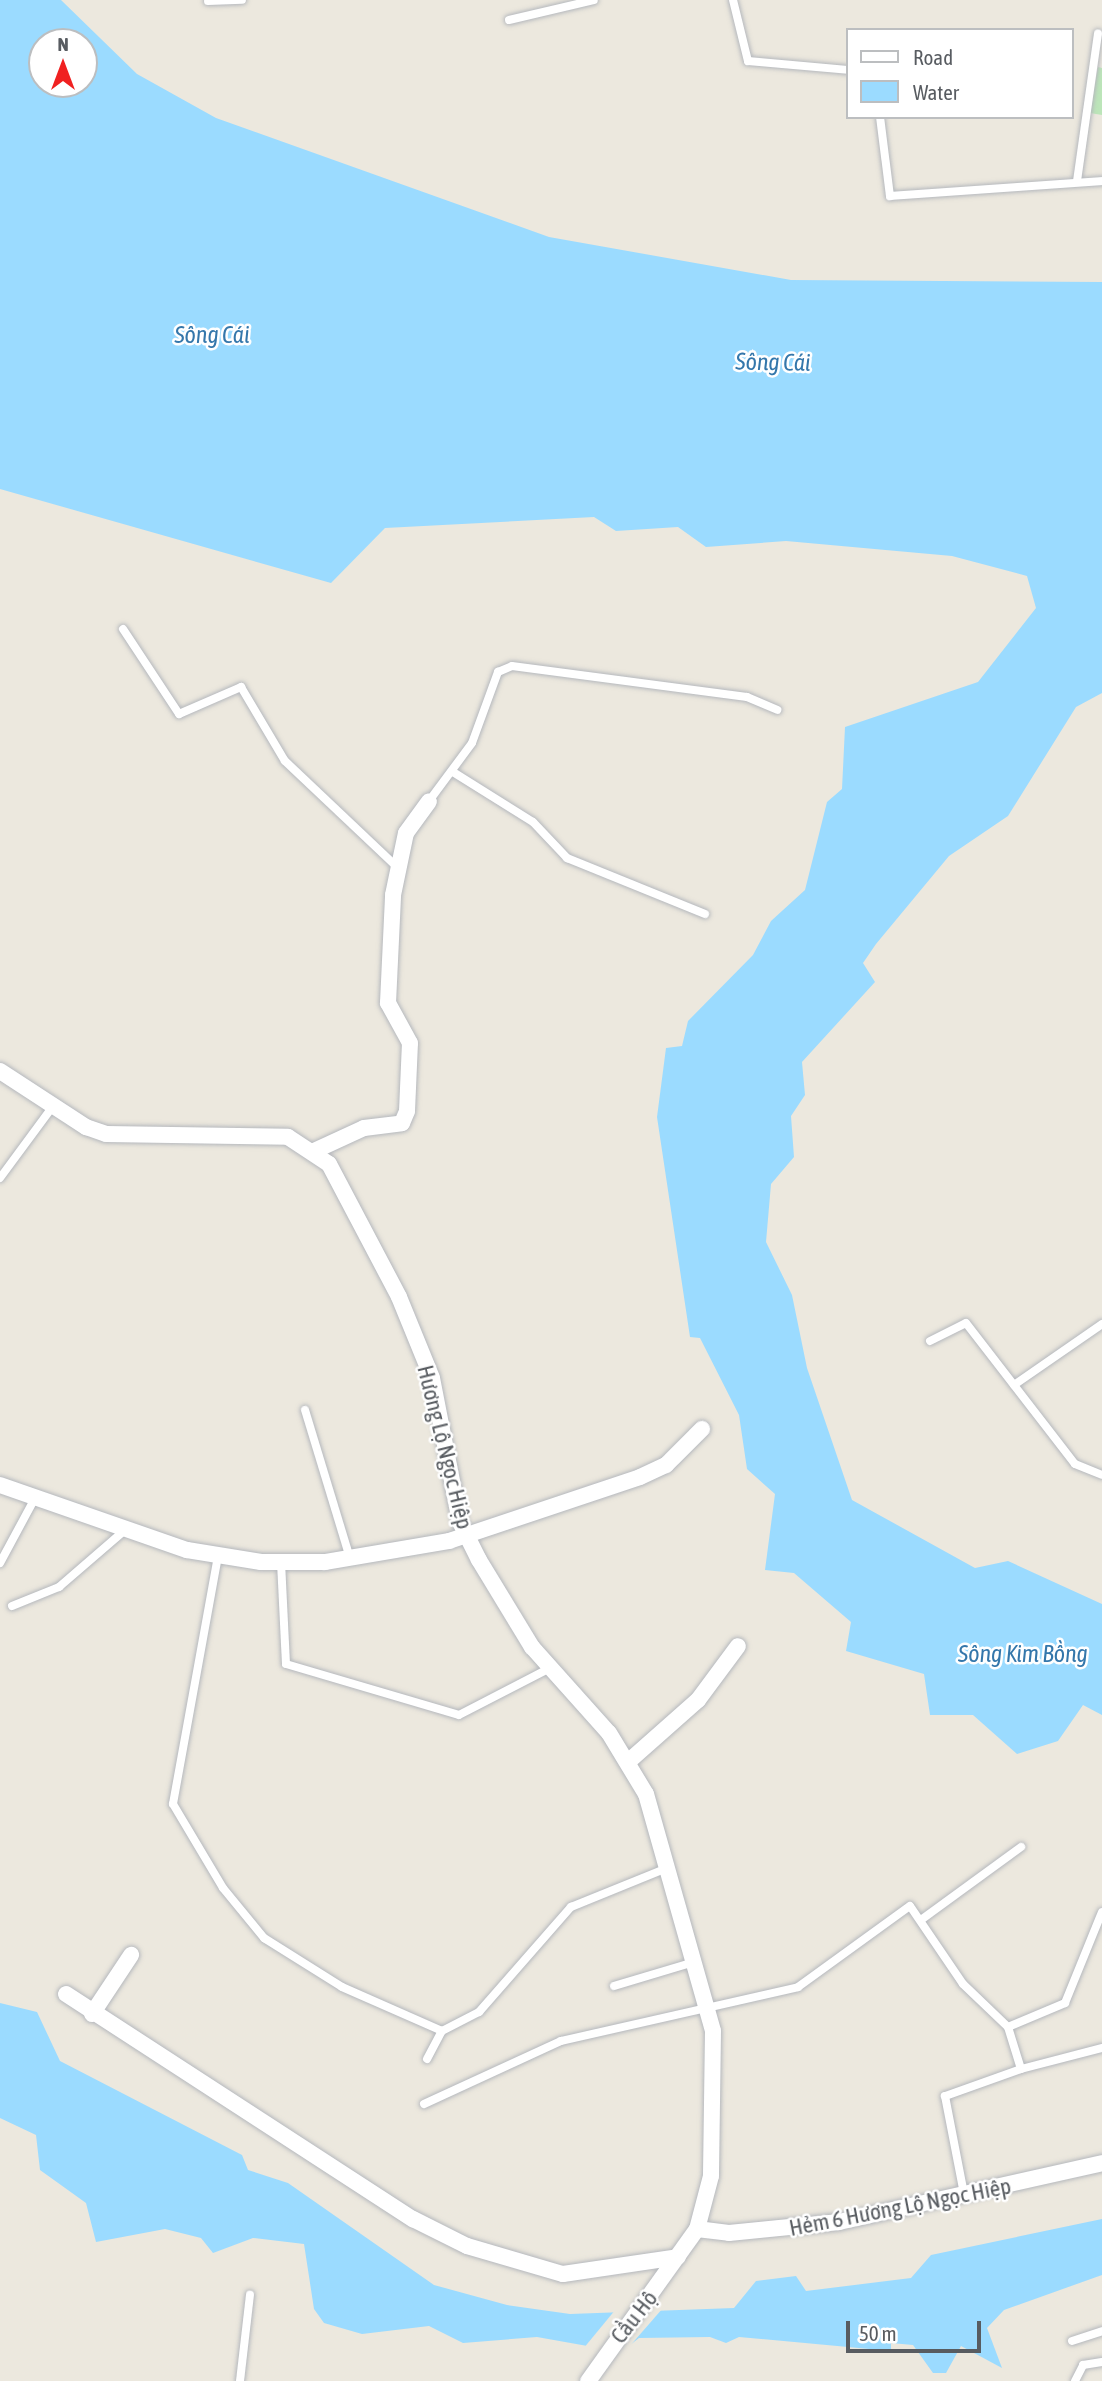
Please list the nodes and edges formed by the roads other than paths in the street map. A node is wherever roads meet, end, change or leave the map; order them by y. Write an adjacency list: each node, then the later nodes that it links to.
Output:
1 (242, 0): 4 (lane)
2 (594, 0): 5 (lane)
3 (733, 0): 7 (lane)
4 (208, 1)
5 (509, 20)
6 (1098, 33): 9 (lane)
7 (846, 69)
8 (880, 119): 9 (lane)
9 (1077, 181): 10 (lane)
10 (1102, 181)
11 (123, 629): 15 (lane)
12 (778, 710): 13 (lane)
13 (453, 772): 14 (lane); 16 (lane)
14 (429, 801): 15 (street)
15 (397, 867): 19 (street)
16 (705, 914)
17 (0, 1071): 18 (street, Hương Lộ Ngọc Hiệp)
18 (53, 1106): 19 (street, Hương Lộ Ngọc Hiệp); 20 (lane)
19 (314, 1151): 30 (street, Hương Lộ Ngọc Hiệp)
20 (0, 1178)
21 (1102, 1324): 23 (lane)
22 (930, 1341): 23 (lane)
23 (1014, 1385): 26 (lane)
24 (305, 1410): 32 (lane)
25 (702, 1429): 30 (street)
26 (1102, 1475)
27 (0, 1485): 28 (street)
28 (35, 1498): 29 (street); 34 (lane)
29 (125, 1530): 31 (street); 35 (lane)
30 (467, 1536): 32 (street); 37 (street, Hương Lộ Ngọc Hiệp)
31 (218, 1556): 33 (street); 50 (lane)
32 (350, 1559): 33 (street)
33 (281, 1562): 37 (lane)
34 (0, 1563)
35 (12, 1606)
36 (738, 1646): 38 (street)
37 (548, 1669): 38 (street, Hương Lộ Ngọc Hiệp)
38 (629, 1761): 40 (street, Hương Lộ Ngọc Hiệp)
39 (1021, 1847): 42 (lane)
40 (669, 1867): 44 (street, Hương Lộ Ngọc Hiệp); 50 (lane)
41 (1102, 1912): 49 (lane)
42 (921, 1920): 47 (lane); 49 (lane)
43 (131, 1955): 48 (street)
44 (696, 1961): 45 (lane); 47 (street, Hương Lộ Ngọc Hiệp)
45 (614, 1986)
46 (65, 1994): 48 (street)
47 (709, 2010): 54 (lane); 57 (street, Hương Lộ Ngọc Hiệp)
48 (92, 2014): 58 (street)
49 (1008, 2027): 53 (lane)
50 (442, 2031): 52 (lane)
51 (1102, 2048): 53 (lane)
52 (427, 2059)
53 (1020, 2069): 56 (lane)
54 (424, 2104)
55 (1102, 2163): 56 (street, Hẻm 6 Hương Lộ Ngọc Hiệp)
56 (964, 2197): 57 (street, Hẻm 6 Hương Lộ Ngọc Hiệp)
57 (697, 2229): 58 (street, Hương Lộ Ngọc Hiệp)
58 (678, 2257): 59 (street, Hương Lộ Ngọc Hiệp)
59 (663, 2279): 64 (street, Cầu Hộ)
60 (250, 2295): 65 (lane)
61 (1102, 2331): 62 (lane)
62 (1072, 2341)
63 (1102, 2362): 66 (lane)
64 (592, 2380)
65 (240, 2381)
66 (1075, 2381)

